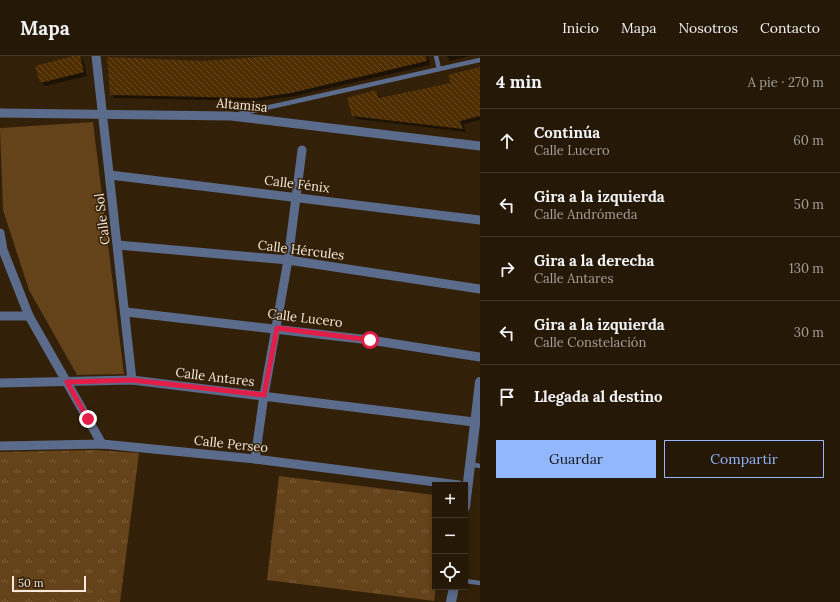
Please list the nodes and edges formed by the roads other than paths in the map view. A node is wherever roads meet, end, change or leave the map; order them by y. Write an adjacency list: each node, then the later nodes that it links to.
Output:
1 (96, 56): 6 (street, Calle Sol)
2 (436, 56): 4 (lane)
3 (480, 60): 4 (lane)
4 (439, 69): 7 (lane)
5 (0, 113): 6 (street, Altamisa)
6 (103, 113): 7 (street, Altamisa); 10 (street, Calle Sol)
7 (231, 116): 8 (street, Altamisa)
8 (480, 146)
9 (302, 150): 11 (street)
10 (110, 175): 11 (street, Calle Fénix); 14 (street, Calle Sol)
11 (296, 197): 12 (street, Calle Fénix); 16 (street)
12 (480, 220)
13 (0, 233): 15 (street)
14 (118, 245): 16 (street, Calle Hércules); 18 (street, Calle Sol)
15 (2, 250): 20 (street)
16 (288, 260): 17 (street, Calle Hércules); 21 (street)
17 (480, 289)
18 (126, 312): 21 (street, Calle Lucero); 23 (street, Calle Sol)
19 (0, 316): 20 (street)
20 (29, 316): 24 (street)
21 (277, 328): 22 (street, Calle Lucero); 27 (street)
22 (480, 357)
23 (132, 380): 24 (street, Calle Antares); 27 (street, Calle Antares)
24 (67, 382): 26 (street, Calle Antares); 29 (street)
25 (480, 382): 28 (street)
26 (0, 383)
27 (264, 395): 28 (street, Calle Antares); 31 (street)
28 (474, 422): 32 (street)
29 (102, 444): 30 (street, Calle Perseo); 31 (street, Calle Perseo)
30 (0, 446)
31 (255, 459): 33 (street, Calle Perseo)
32 (475, 465): 34 (street)
33 (433, 482)
34 (466, 482)
35 (468, 582): 36 (lane)
36 (480, 584)
37 (454, 590): 38 (street)
38 (452, 602)

